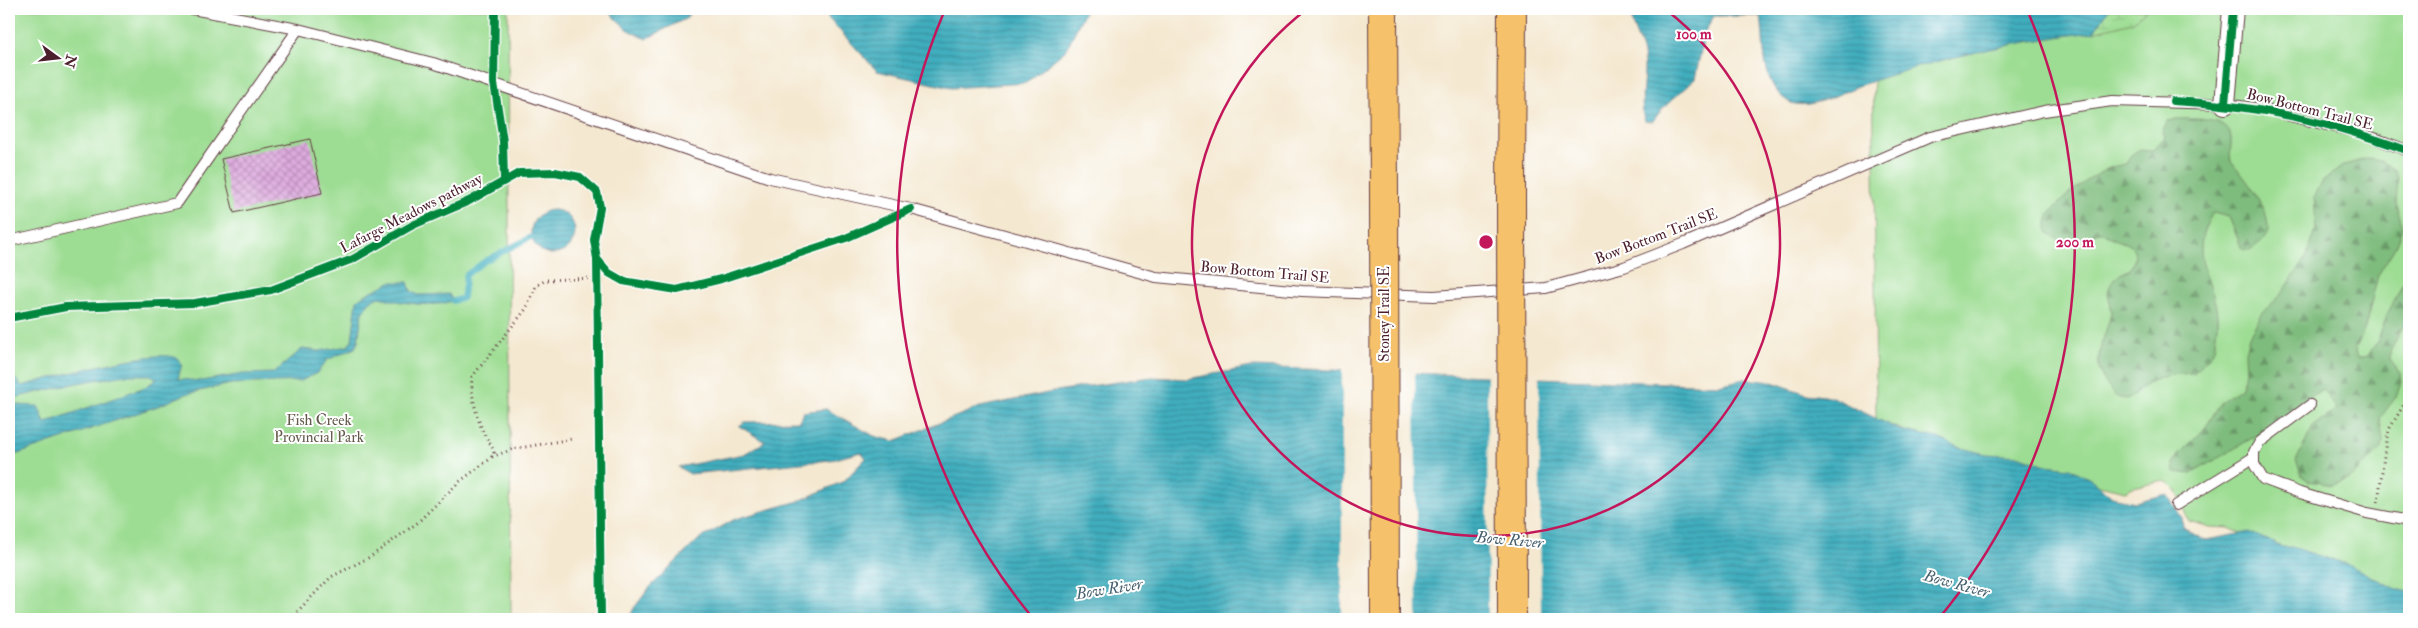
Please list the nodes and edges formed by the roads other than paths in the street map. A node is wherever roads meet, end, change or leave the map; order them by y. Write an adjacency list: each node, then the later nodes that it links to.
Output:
1 (192, 9): 5 (lane, Bow Bottom Trail SE)
2 (1383, 9): 13 (highway, Stoney Trail SE, bridge)
3 (1512, 9): 14 (highway, bridge)
4 (2233, 9): 6 (street)
5 (298, 29): 6 (lane, Bow Bottom Trail SE); 8 (lane)
6 (2225, 104): 7 (lane, Bow Bottom Trail SE)
7 (2409, 151)
8 (9, 241)
9 (2310, 405): 10 (lane)
10 (2254, 457): 11 (lane); 12 (lane)
11 (2176, 506)
12 (2409, 521)
13 (1385, 619)
14 (1512, 619)

